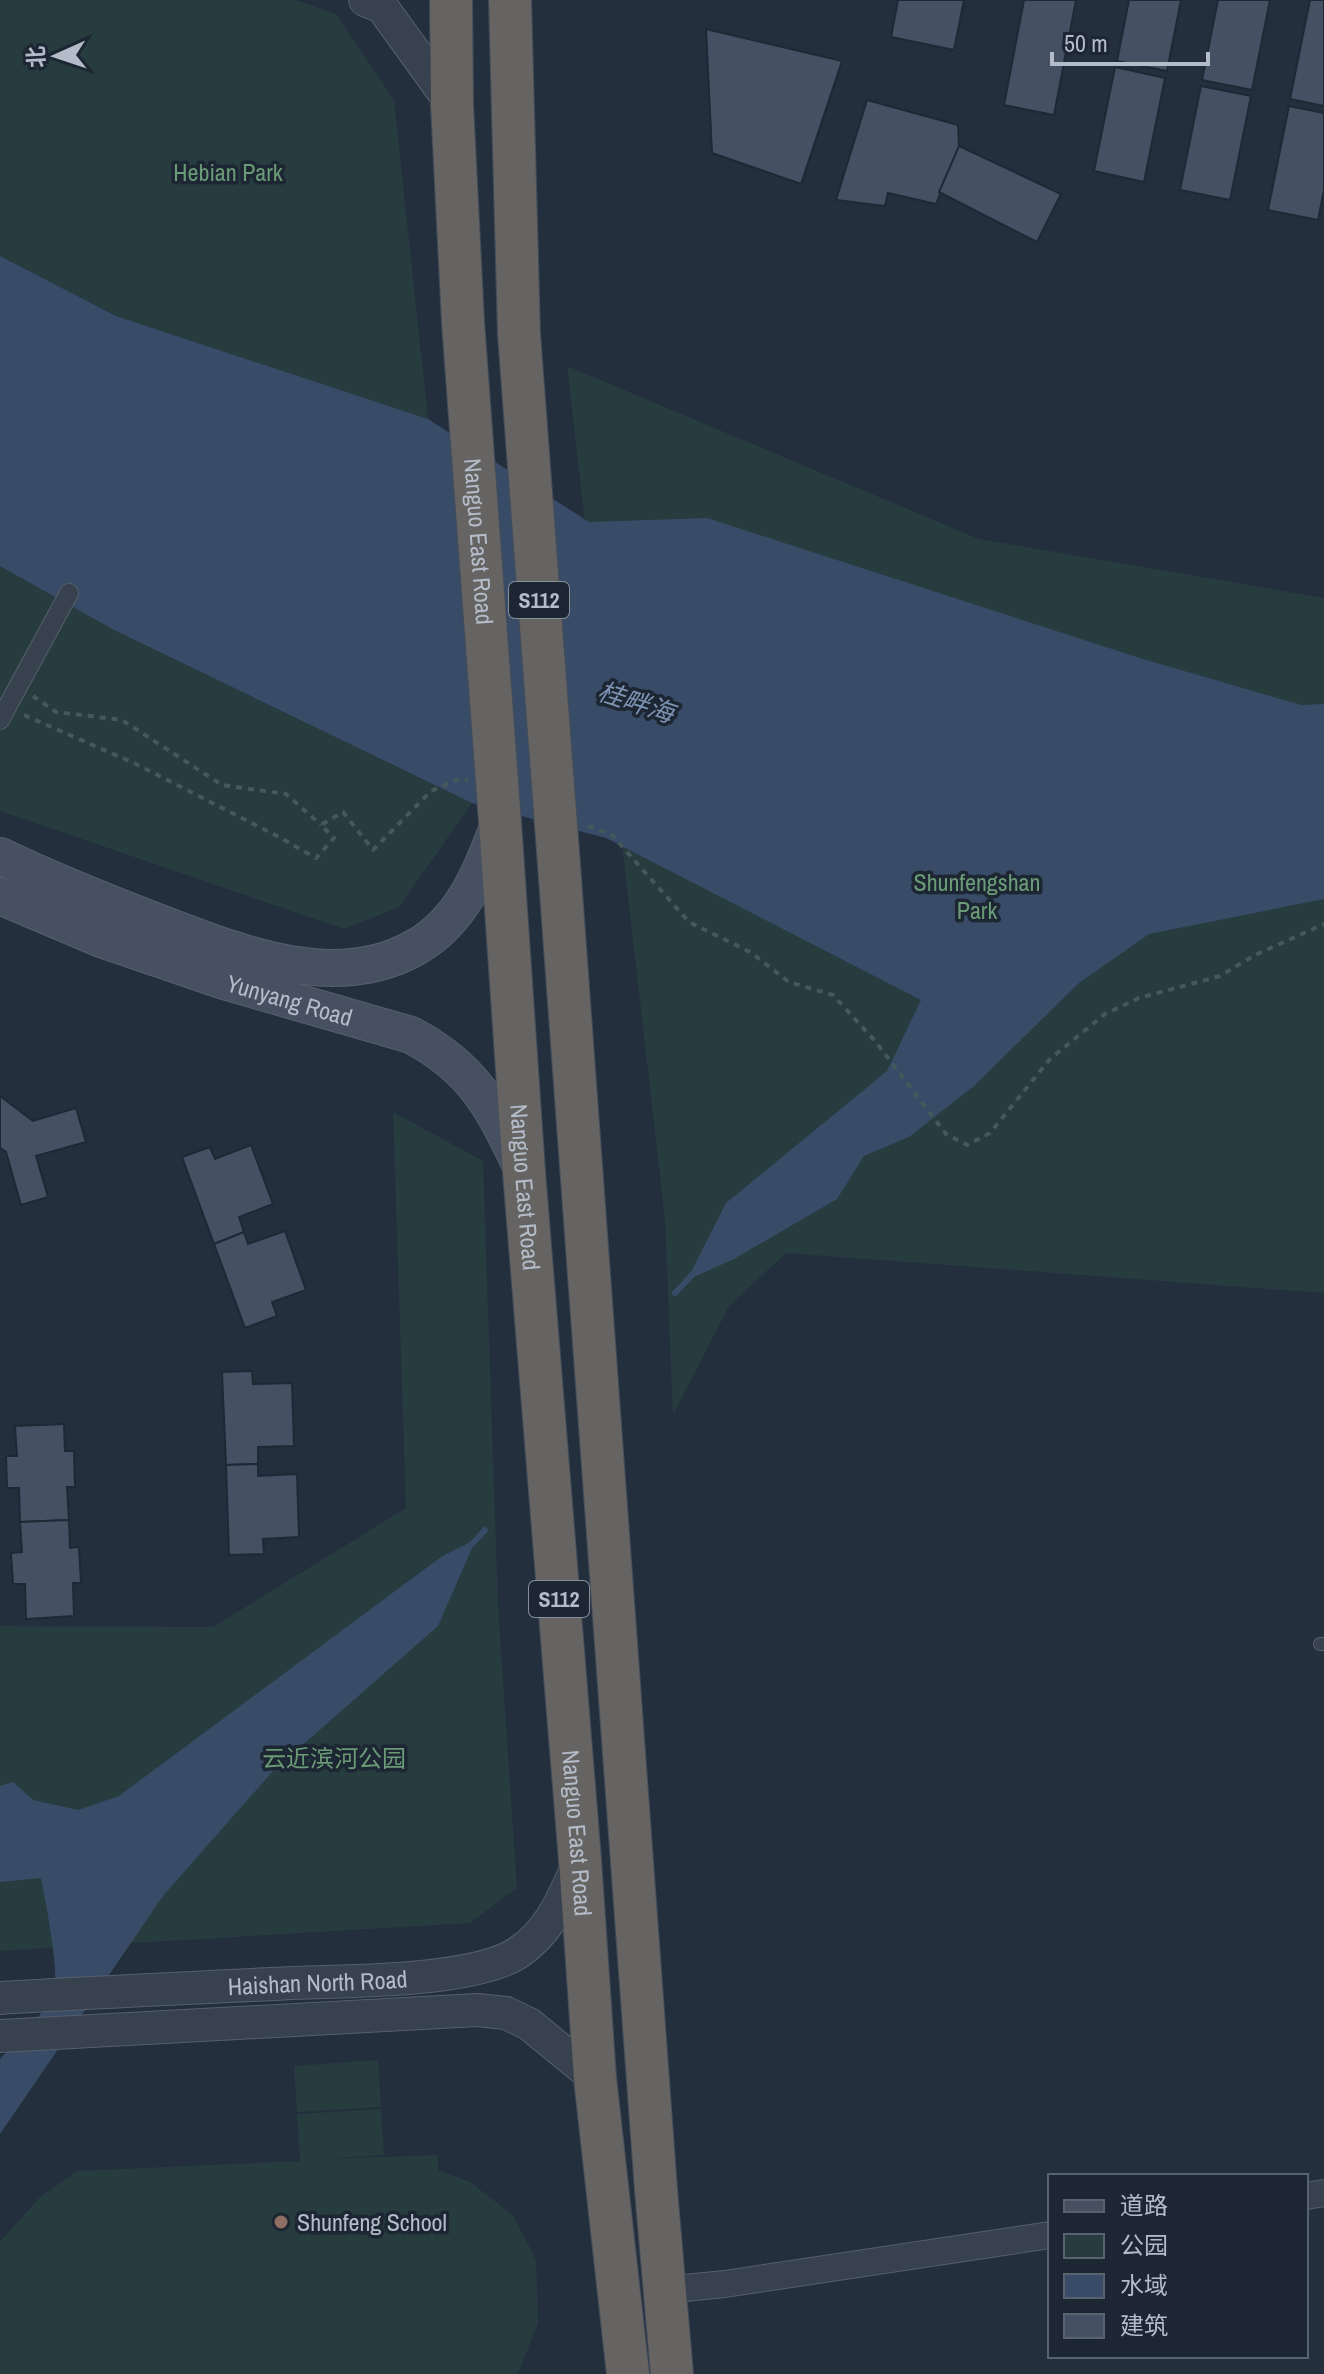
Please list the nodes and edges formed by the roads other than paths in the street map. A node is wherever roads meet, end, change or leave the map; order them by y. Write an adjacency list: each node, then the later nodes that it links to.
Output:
1 (365, 0): 4 (street)
2 (451, 0): 4 (highway, Nanguo East Road / S112)
3 (510, 0): 18 (highway, S112, bridge)
4 (452, 104): 7 (highway, Nanguo East Road / S112, bridge)
5 (69, 593): 6 (street)
6 (4, 713)
7 (500, 822): 9 (main road, Yunyang Road); 12 (highway, Nanguo East Road / S112)
8 (0, 856): 9 (main road, Yunyang Road)
9 (86, 895): 11 (main road)
10 (0, 896): 11 (main road, Yunyang Road)
11 (101, 939): 12 (main road, Yunyang Road)
12 (524, 1172): 13 (highway, Nanguo East Road / S112)
13 (580, 1860): 14 (street, Haishan North Road); 16 (highway, Nanguo East Road / S112)
14 (0, 1998)
15 (0, 2036): 16 (street, Haishan North Road)
16 (595, 2078): 19 (highway, Nanguo East Road / S112)
17 (1048, 2235): 18 (street)
18 (664, 2290): 20 (highway, S112)
19 (628, 2374)
20 (672, 2374)

